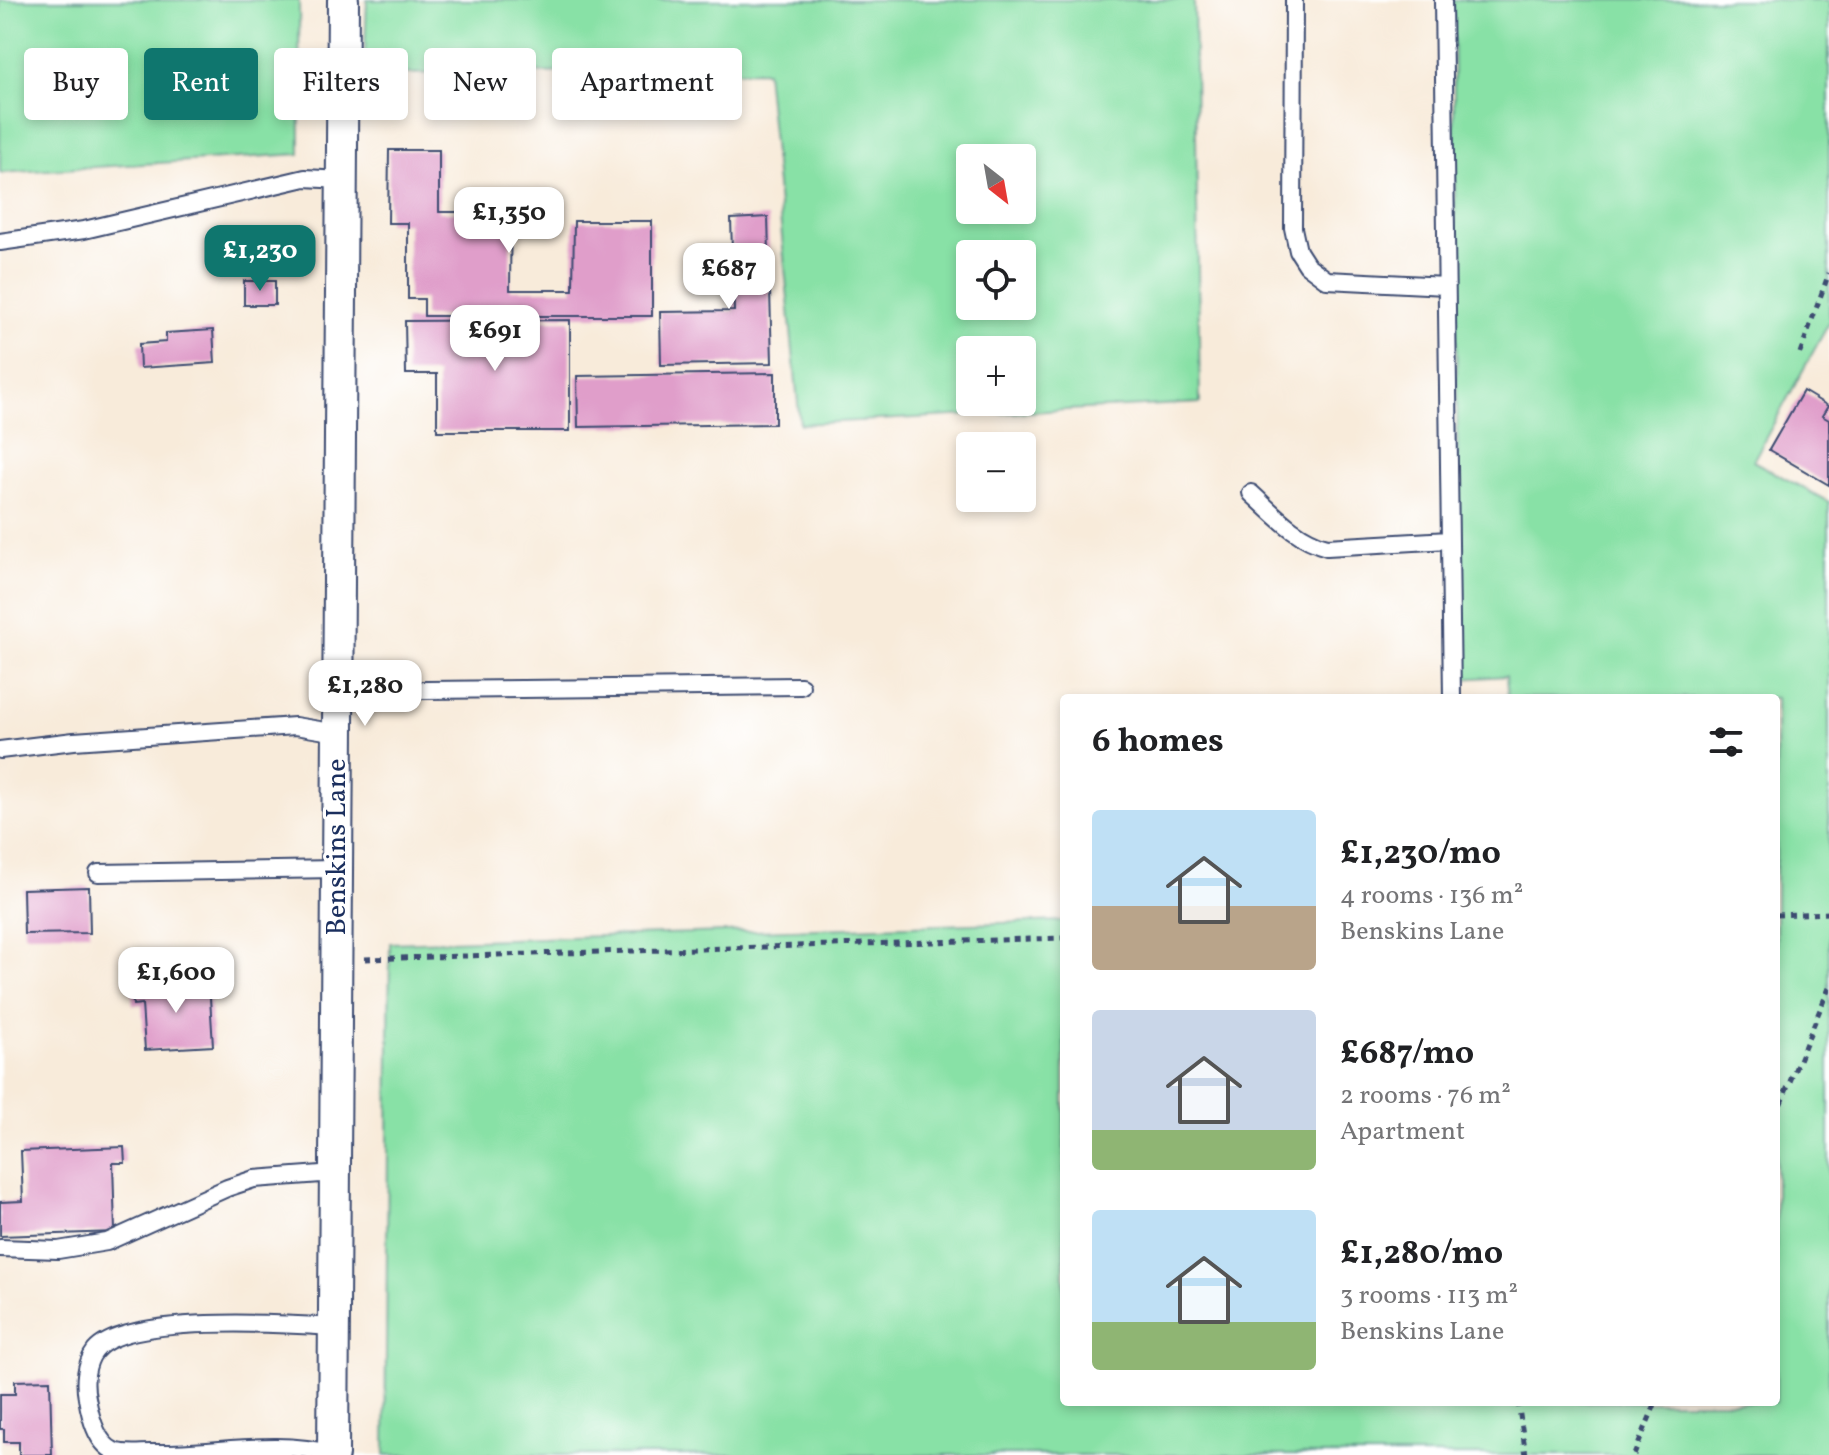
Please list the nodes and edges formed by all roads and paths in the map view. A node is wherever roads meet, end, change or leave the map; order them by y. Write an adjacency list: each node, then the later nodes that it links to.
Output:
1 (343, 0): 4 (street, Benskins Lane)
2 (1294, 0): 7 (lane)
3 (1443, 0): 7 (lane)
4 (341, 180): 5 (lane); 12 (street, Benskins Lane)
5 (0, 242)
6 (1829, 273): 8 (path)
7 (1446, 286): 10 (lane)
8 (1800, 353)
9 (1251, 493): 10 (lane)
10 (1449, 540): 13 (lane)
11 (801, 686): 12 (lane)
12 (338, 691): 14 (street, Benskins Lane)
13 (1452, 694)
14 (338, 733): 15 (lane); 16 (street, Benskins Lane)
15 (0, 750)
16 (337, 869): 17 (lane); 21 (street, Benskins Lane)
17 (98, 873)
18 (1829, 913): 19 (path)
19 (1780, 915)
20 (1060, 938): 21 (path)
21 (336, 960): 24 (street, Benskins Lane)
22 (1829, 988): 23 (path)
23 (1780, 1105)
24 (335, 1173): 25 (lane); 26 (street, Benskins Lane)
25 (0, 1248)
26 (334, 1327): 29 (street, Benskins Lane); 29 (lane)
27 (1519, 1406): 30 (path)
28 (1654, 1406): 31 (path)
29 (333, 1454)
30 (1526, 1455)
31 (1634, 1455)

